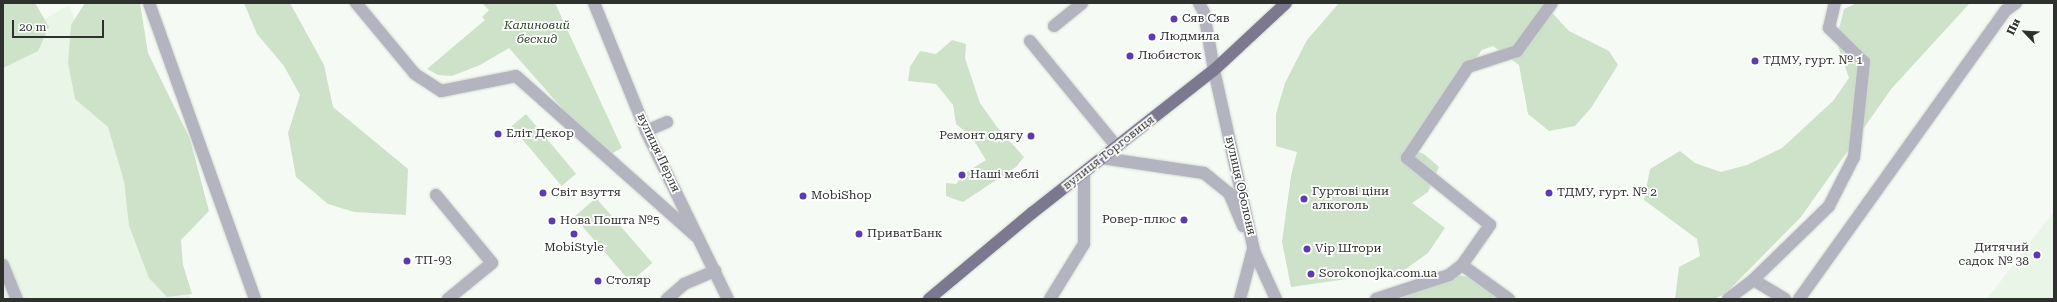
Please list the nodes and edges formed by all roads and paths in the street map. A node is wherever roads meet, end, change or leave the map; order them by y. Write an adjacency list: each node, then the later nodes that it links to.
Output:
1 (149, 3): 26 (street)
2 (356, 3): 19 (street)
3 (594, 3): 14 (street, вулиця Перля)
4 (1082, 3): 10 (street)
5 (1199, 3): 12 (street, вулиця Оболоня)
6 (1286, 3): 12 (main road, вулиця Торговиця)
7 (1552, 3): 22 (street)
8 (1836, 3): 24 (street)
9 (2016, 3): 38 (street)
10 (1054, 26)
11 (1030, 41): 15 (street)
12 (1214, 70): 15 (main road, вулиця Торговиця); 20 (street, вулиця Оболоня)
13 (667, 122): 14 (street)
14 (646, 131): 19 (street, вулиця Перля)
15 (1116, 147): 16 (main road, вулиця Торговиця)
16 (1102, 158): 17 (main road, вулиця Торговиця); 20 (street)
17 (1084, 173): 30 (main road, вулиця Торговиця); 31 (street)
18 (436, 195): 27 (street)
19 (698, 238): 23 (street, вулиця Перля)
20 (1254, 250): 32 (street); 33 (street, вулиця Оболоня)
21 (3, 265): 25 (street)
22 (1462, 265): 34 (street); 35 (street)
23 (715, 271): 28 (street); 29 (street, вулиця Перля)
24 (1753, 280): 36 (street); 37 (street)
25 (17, 299)
26 (255, 299)
27 (448, 299)
28 (668, 299)
29 (728, 299)
30 (929, 299)
31 (1050, 299)
32 (1240, 299)
33 (1276, 299)
34 (1376, 299)
35 (1509, 299)
36 (1728, 299)
37 (1785, 299)
38 (1799, 299)

